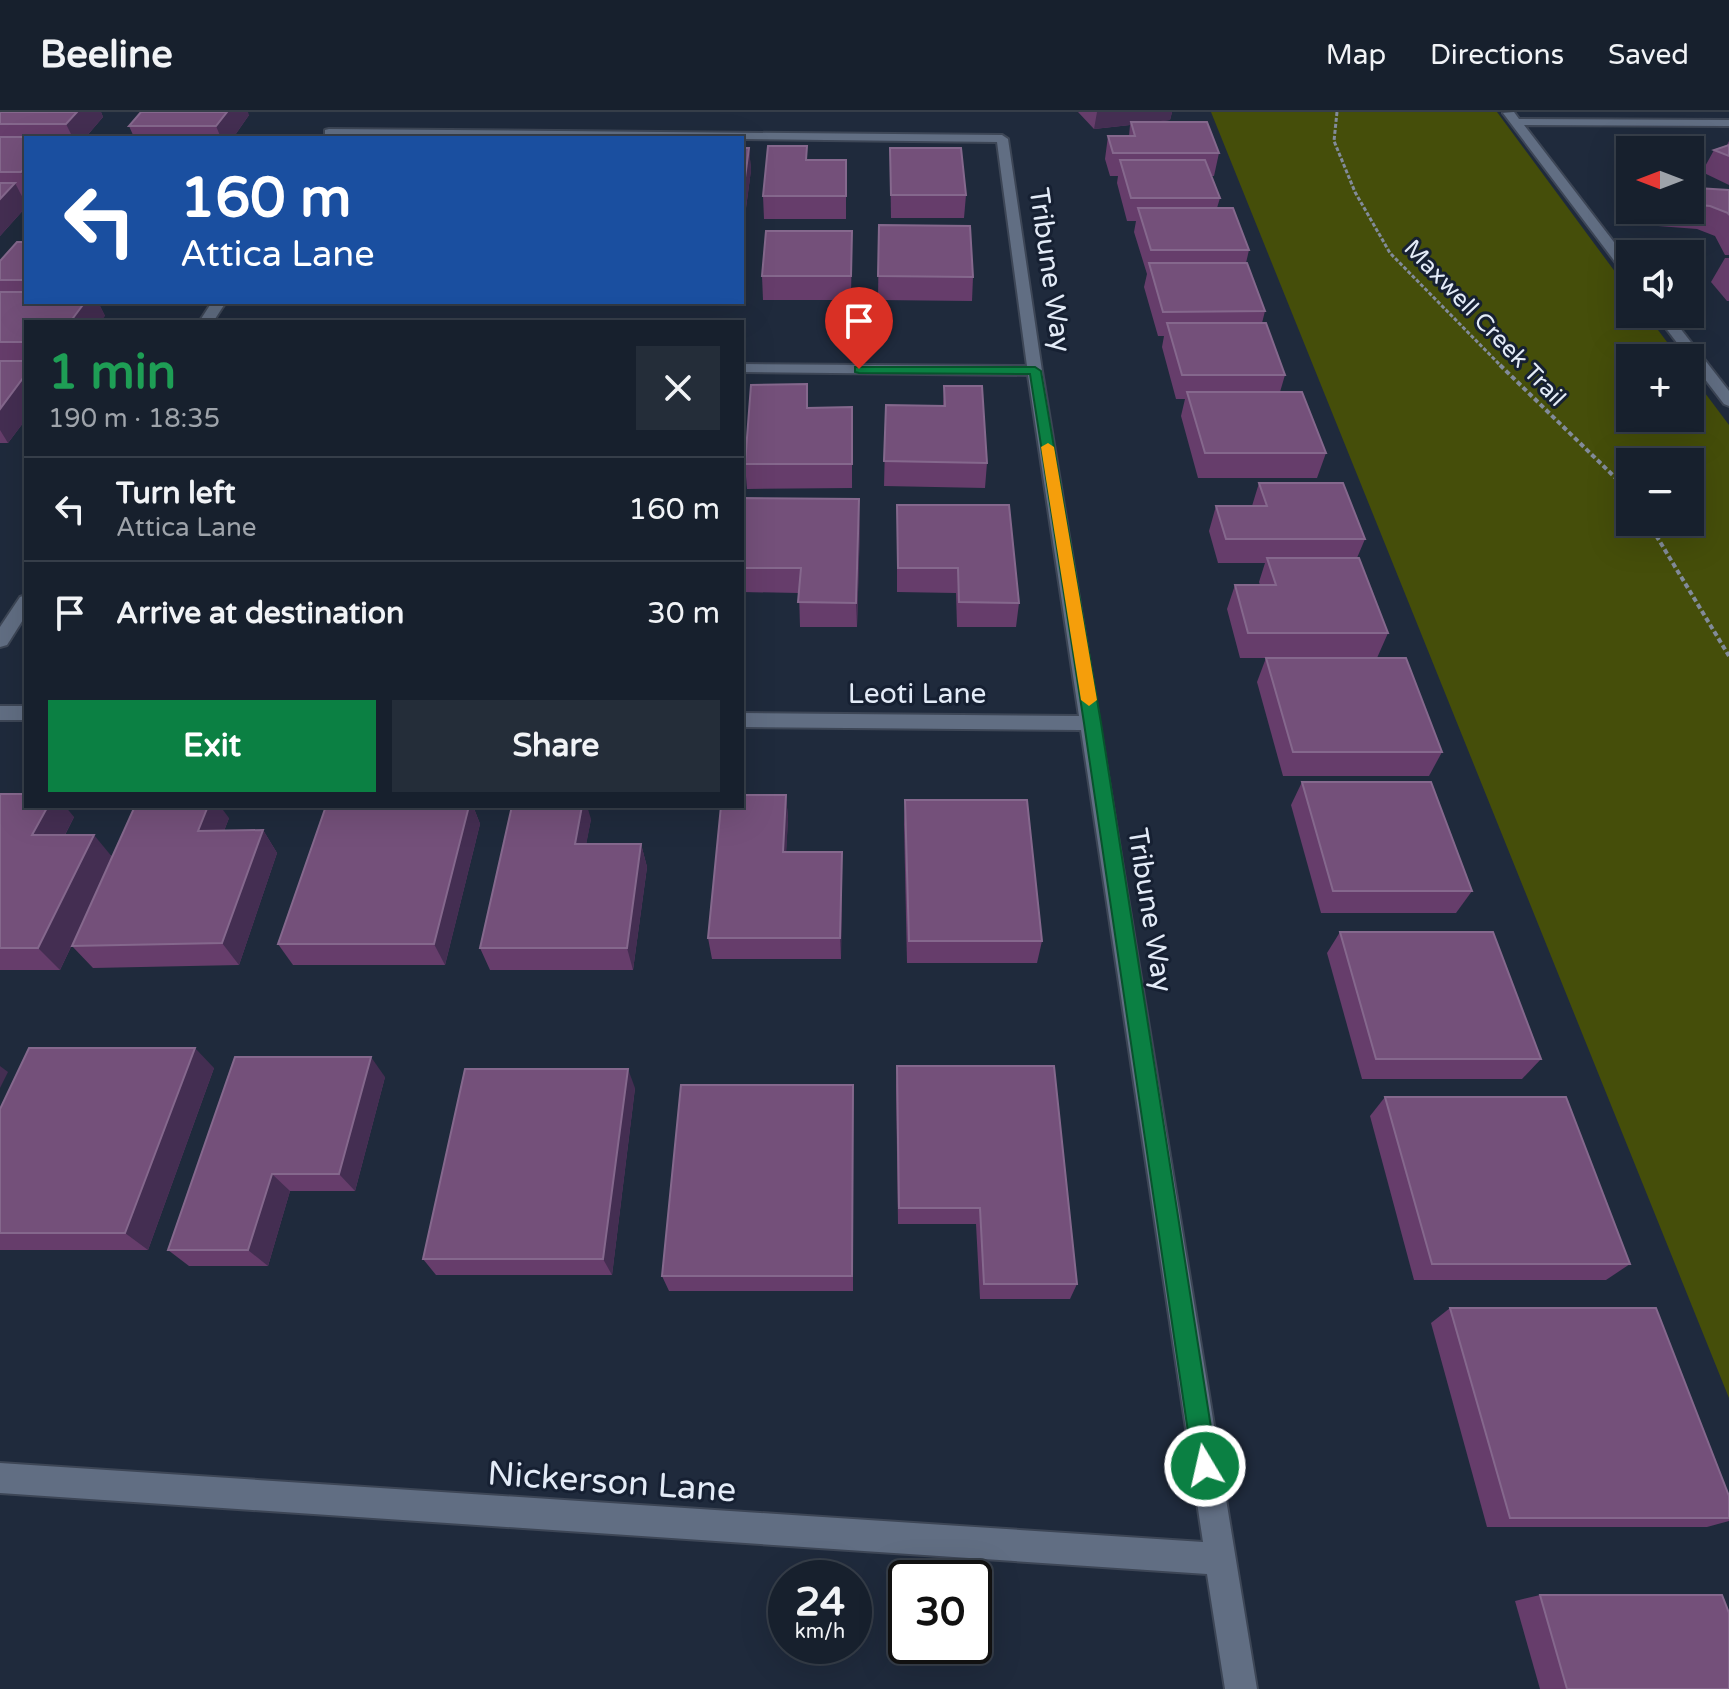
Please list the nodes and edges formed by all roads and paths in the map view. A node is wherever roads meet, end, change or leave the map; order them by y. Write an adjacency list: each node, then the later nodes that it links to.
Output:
1 (1337, 112): 10 (path, Maxwell Creek Trail)
2 (1512, 117): 3 (street); 5 (street)
3 (1729, 123)
4 (329, 130): 8 (street, Tribune Way)
5 (1616, 254)
6 (1673, 328): 9 (street)
7 (744, 368): 8 (street)
8 (1035, 371): 18 (street, Tribune Way)
9 (1729, 401)
10 (1616, 479)
11 (1656, 536): 14 (path)
12 (24, 604): 13 (street)
13 (0, 641)
14 (1729, 656)
15 (0, 713): 16 (street)
16 (24, 713)
17 (744, 720): 18 (street, Leoti Lane)
18 (1092, 723): 20 (street, Tribune Way)
19 (0, 1478): 20 (street, Nickerson Lane)
20 (1219, 1559): 21 (street, Tribune Way)
21 (1241, 1689)

